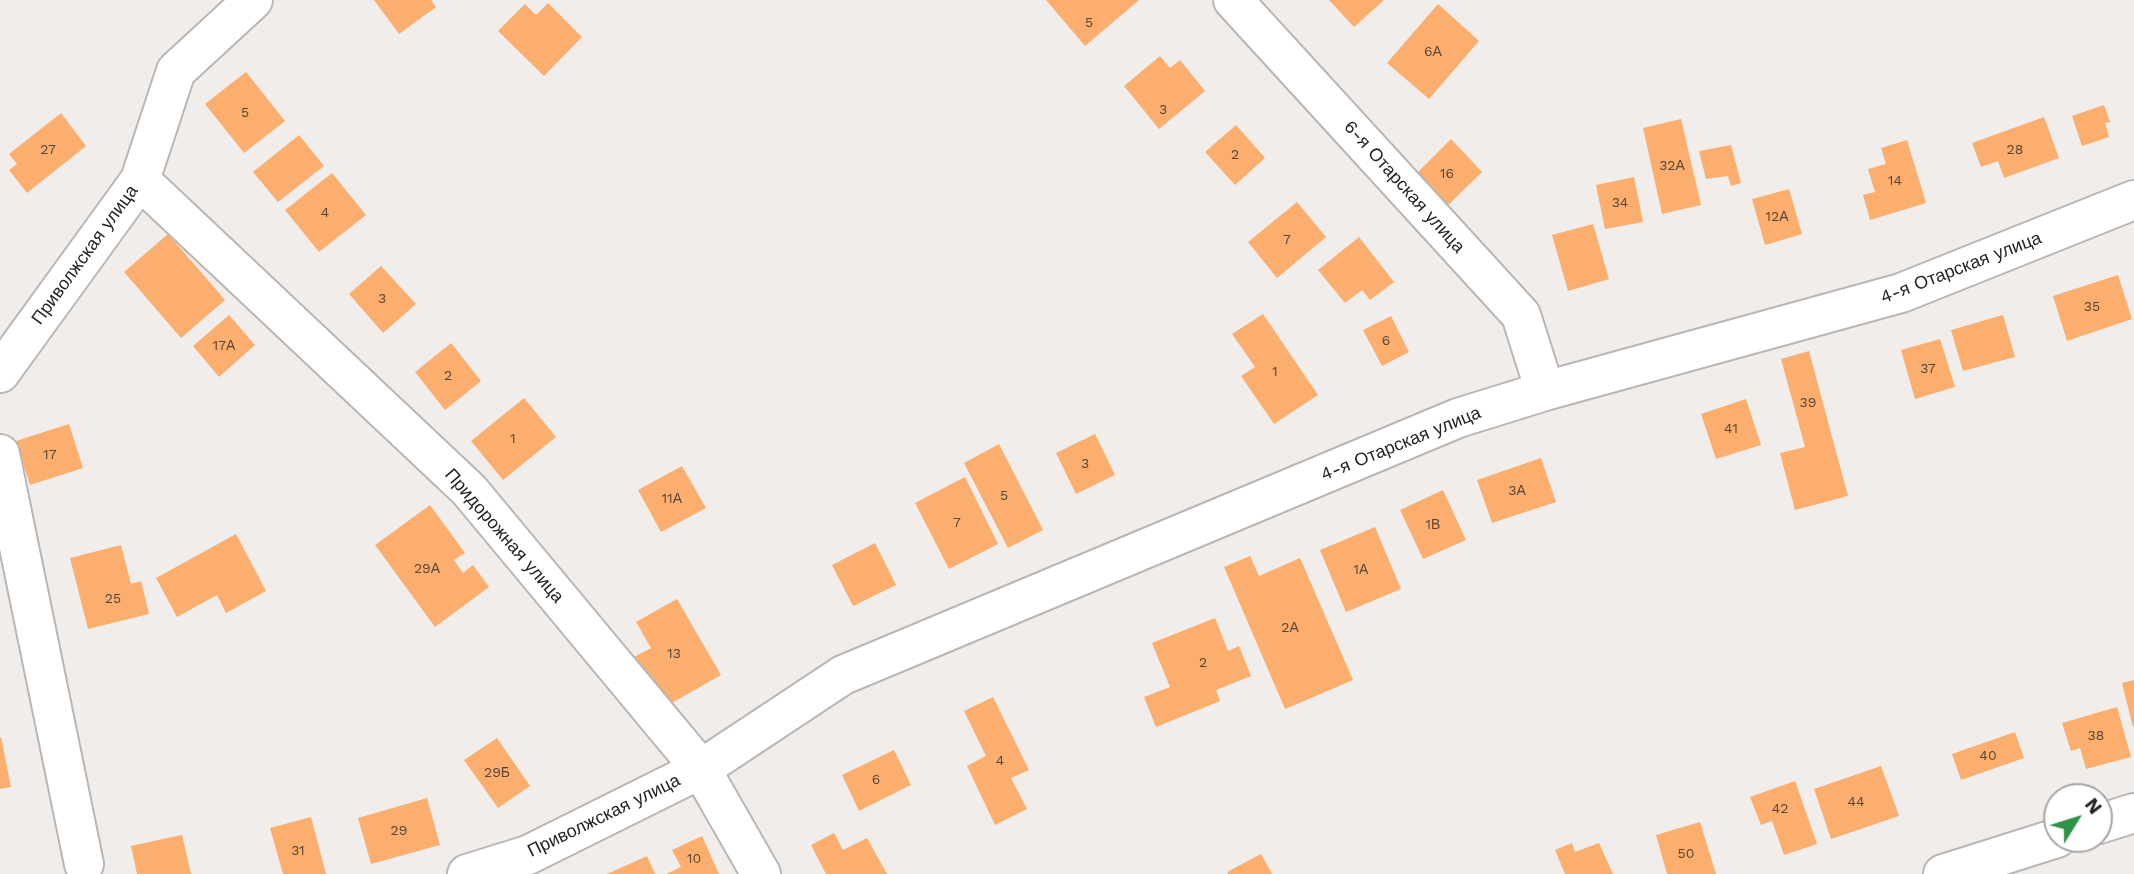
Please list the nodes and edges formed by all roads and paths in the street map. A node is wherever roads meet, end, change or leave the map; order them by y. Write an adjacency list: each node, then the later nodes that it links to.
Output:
1 (253, 0): 3 (street, Приволжская улица)
2 (1233, 0): 6 (street, 6-я Отарская улица)
3 (140, 180): 5 (street, Приволжская улица); 8 (street, Придорожная улица)
4 (2134, 200): 6 (street, 4-я Отарская улица)
5 (0, 373)
6 (1545, 391): 8 (street, 4-я Отарская улица)
7 (0, 454): 12 (street)
8 (701, 769): 13 (street, Приволжская улица); 14 (street, Придорожная улица)
9 (2134, 813): 10 (street)
10 (2113, 820)
11 (2043, 842): 15 (street)
12 (84, 864)
13 (467, 874)
14 (761, 874)
15 (1943, 874)

